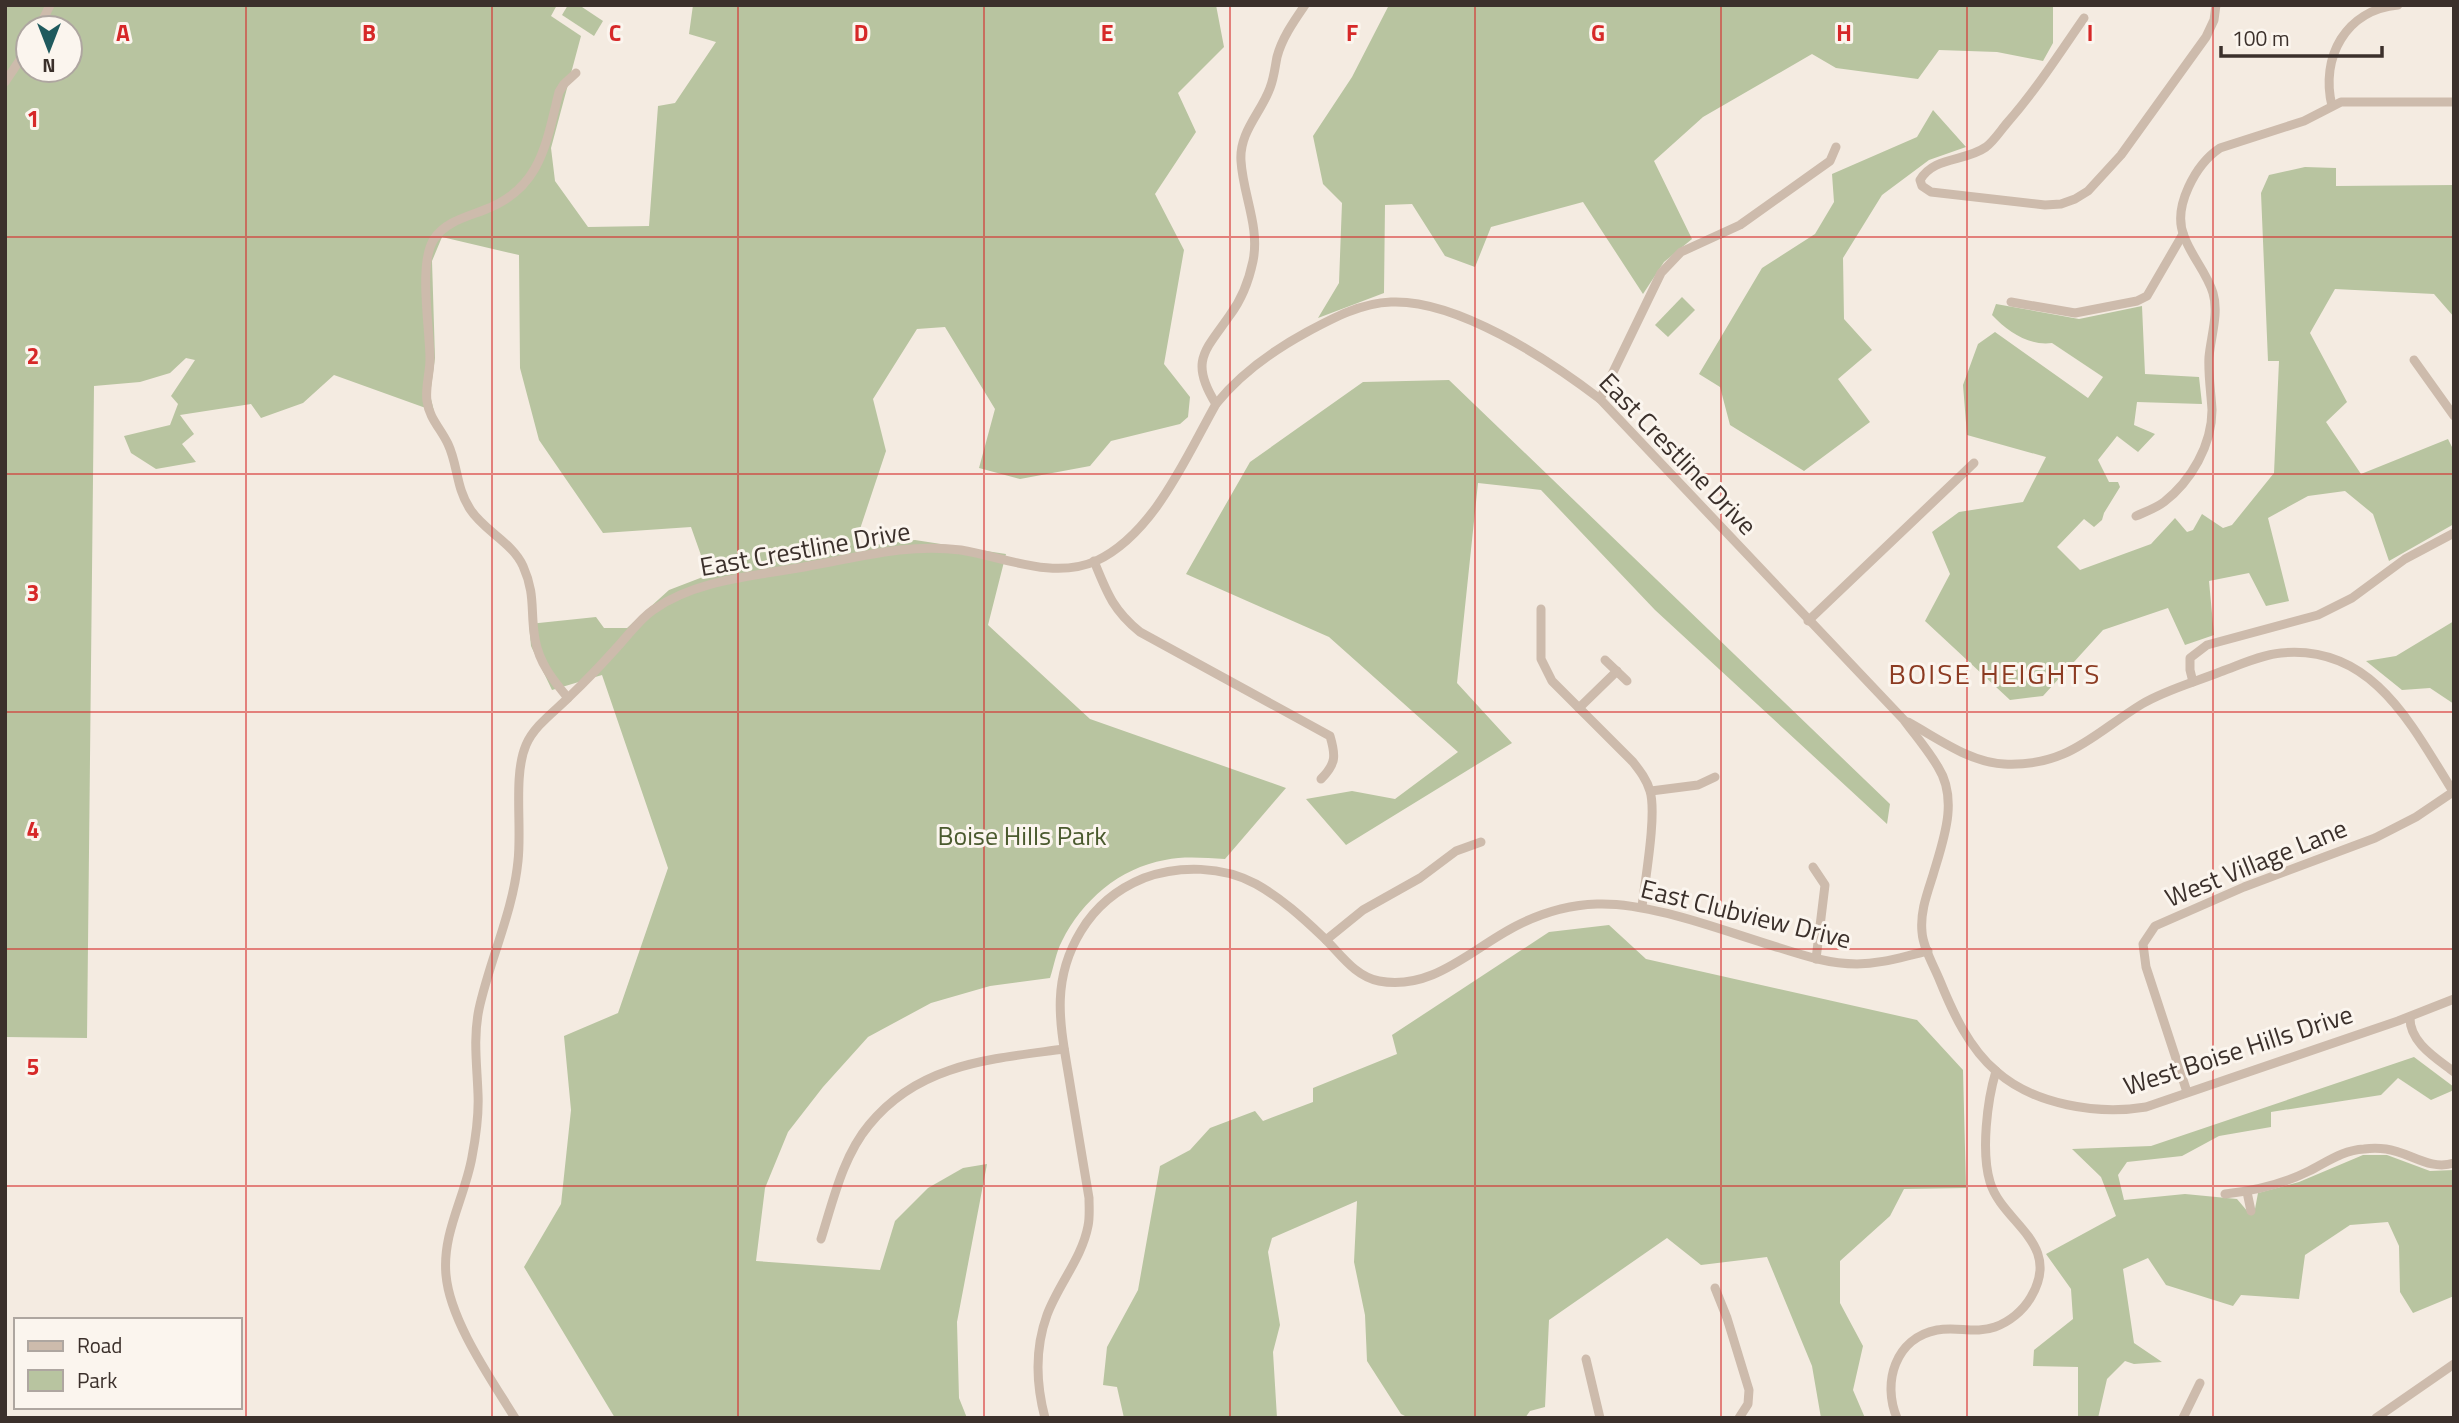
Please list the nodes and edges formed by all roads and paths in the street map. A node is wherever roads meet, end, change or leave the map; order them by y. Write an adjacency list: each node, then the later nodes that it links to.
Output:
1 (1305, 5): 13 (street)
2 (2217, 5): 4 (street)
3 (2399, 5): 7 (street)
4 (2084, 18)
5 (576, 73): 25 (street)
6 (2454, 102): 7 (street)
7 (2332, 106): 9 (street)
8 (1836, 147): 12 (street)
9 (2183, 234): 10 (street); 16 (street)
10 (2011, 302)
11 (2414, 360): 14 (street)
12 (1600, 399): 13 (street, East Crestline Drive); 20 (street, East Crestline Drive)
13 (1216, 404): 18 (street, East Crestline Drive)
14 (2454, 416)
15 (1974, 463): 20 (street)
16 (2136, 516)
17 (2454, 533): 24 (street)
18 (1094, 561): 25 (street, East Crestline Drive); 29 (street)
19 (1541, 609): 26 (street)
20 (1808, 621): 27 (street, East Crestline Drive)
21 (1605, 660): 22 (street)
22 (1617, 671): 23 (street); 26 (street)
23 (1627, 681)
24 (2193, 682): 27 (street); 31 (street)
25 (568, 698): 54 (street, East Crestline Drive)
26 (1579, 708): 30 (street)
27 (1904, 720): 36 (street)
28 (1715, 777): 30 (street)
29 (1321, 779)
30 (1651, 791): 34 (street)
31 (2453, 793): 43 (street, West Village Lane)
32 (1481, 842): 35 (street)
33 (1813, 867): 37 (street)
34 (1643, 907): 35 (street, East Clubview Drive); 37 (street, East Clubview Drive)
35 (1326, 940): 40 (street, East Clubview Drive)
36 (1928, 951): 37 (street, East Clubview Drive); 41 (street)
37 (1816, 959)
38 (2454, 999): 39 (street, West Boise Hills Drive)
39 (2410, 1017): 42 (street); 43 (street, West Boise Hills Drive)
40 (1064, 1049): 48 (street); 55 (street, East Clubview Drive)
41 (1996, 1071): 43 (street, West Boise Hills Drive); 58 (street)
42 (2454, 1072)
43 (2187, 1092)
44 (2454, 1163): 45 (street)
45 (2247, 1192): 46 (street); 47 (street)
46 (2225, 1194)
47 (2251, 1211)
48 (821, 1239)
49 (1715, 1289): 57 (street)
50 (1586, 1359): 56 (street)
51 (2454, 1364): 53 (street)
52 (2200, 1383): 59 (street)
53 (2377, 1417)
54 (515, 1418)
55 (1045, 1418)
56 (1600, 1418)
57 (1739, 1418)
58 (1897, 1418)
59 (2183, 1418)

